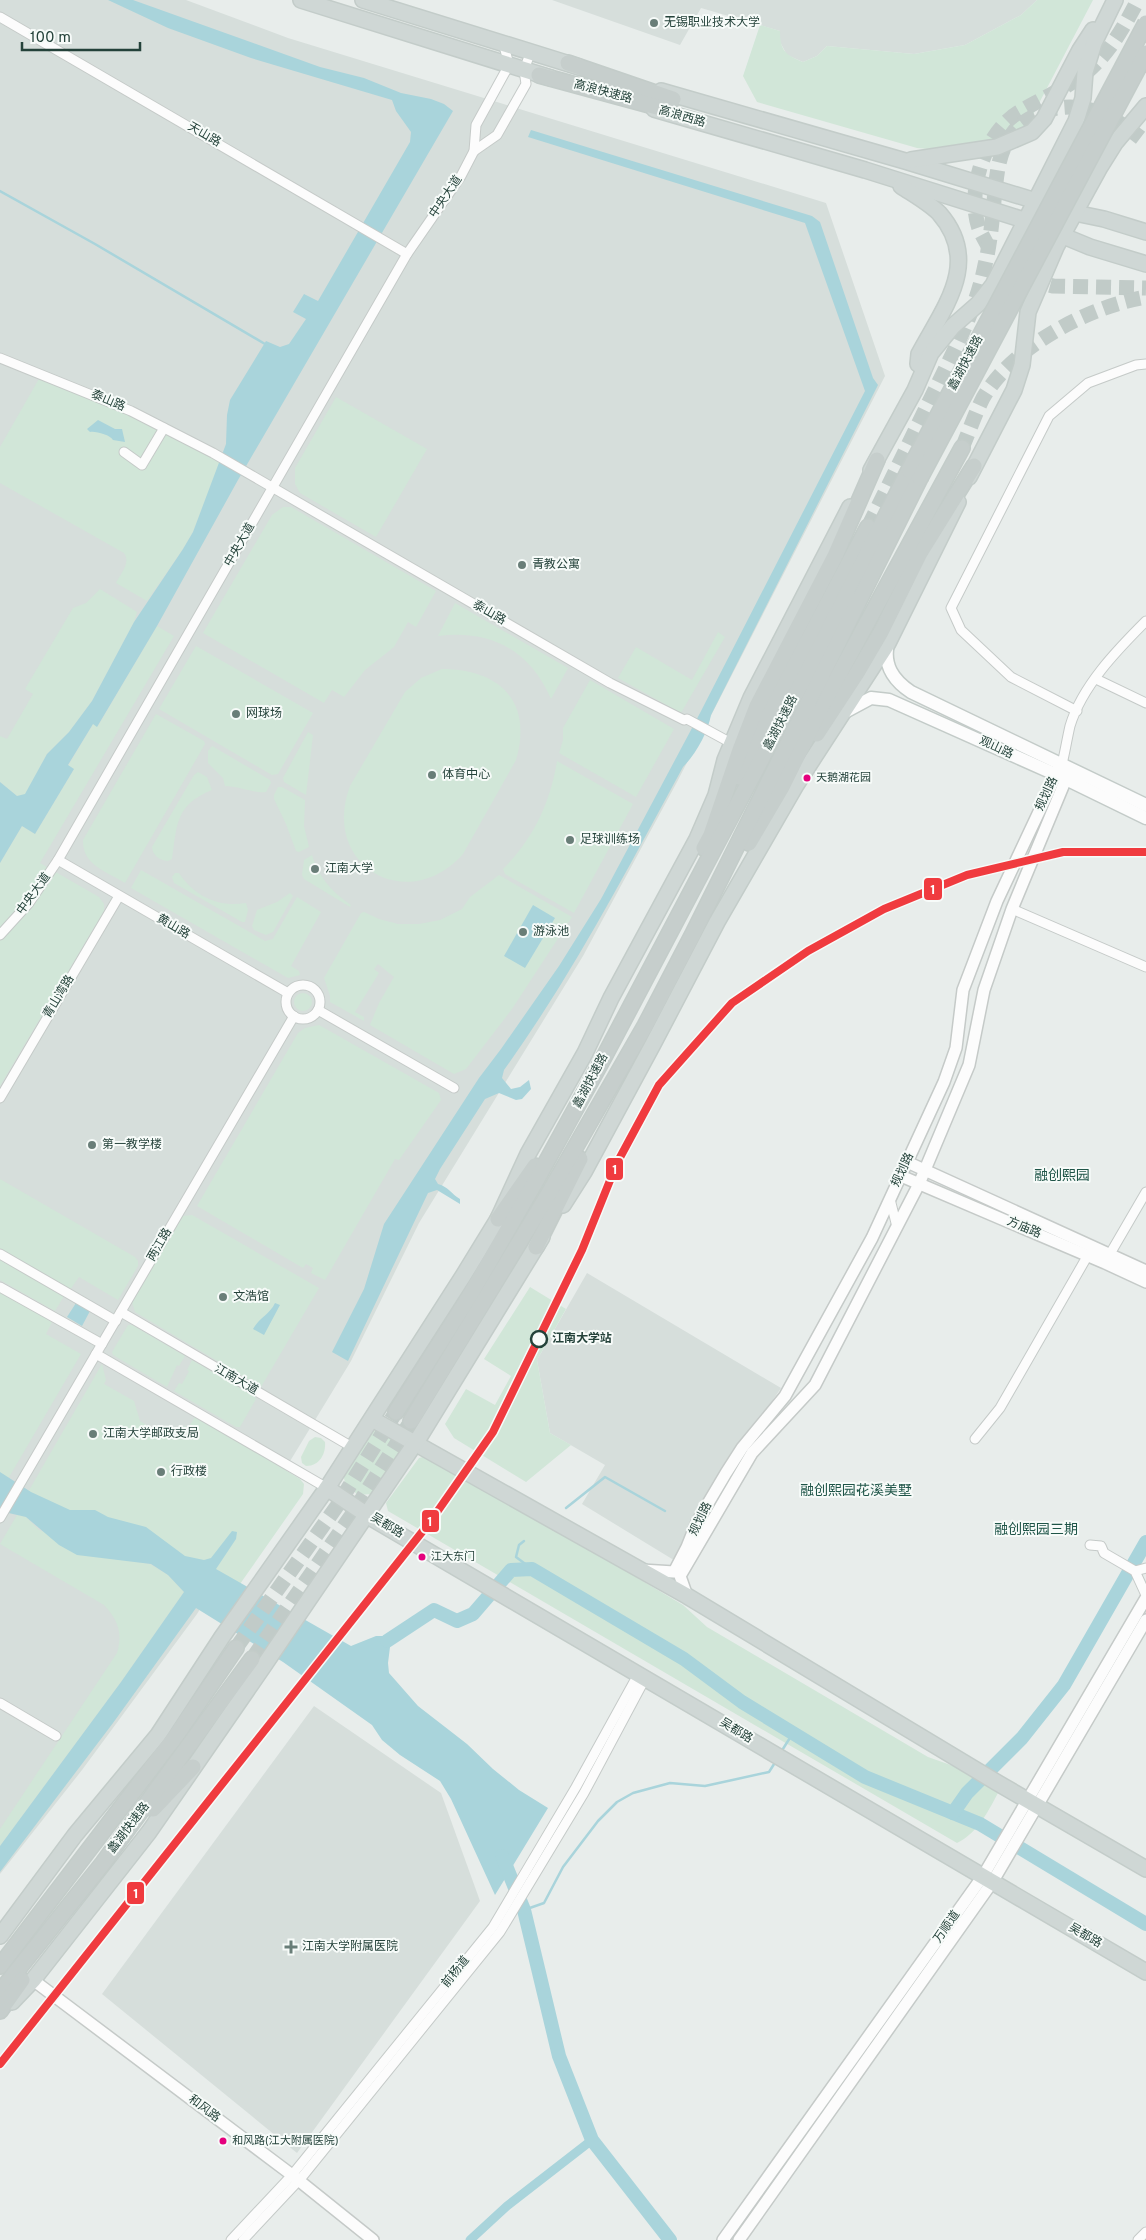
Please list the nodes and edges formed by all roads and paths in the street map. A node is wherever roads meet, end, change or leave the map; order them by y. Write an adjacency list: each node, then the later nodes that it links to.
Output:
1 (300, 0): 10 (main road, 高浪西路)
2 (363, 0): 6 (main road, 高浪西路)
3 (1114, 0): 14 (main road); 16 (main road)
4 (0, 17): 21 (street, 天山路)
5 (1146, 23): 31 (highway, 蠡湖快速路, bridge)
6 (503, 42): 7 (main road, 高浪西路); 10 (street)
7 (531, 51): 9 (main road, 高浪西路); 10 (street)
8 (1146, 53): 31 (highway, 蠡湖快速路, bridge)
9 (568, 63): 11 (highway, 高浪快速路); 14 (main road, 高浪西路)
10 (517, 68): 11 (main road, 高浪西路); 13 (street); 13 (street)
11 (539, 74): 15 (main road, 高浪西路)
12 (1146, 106): 17 (main road)
13 (474, 151): 21 (street, 中央大道)
14 (905, 161): 16 (main road, 高浪西路)
15 (866, 170): 18 (main road, 高浪西路); 25 (main road)
16 (1037, 201): 17 (main road, 高浪西路); 18 (main road)
17 (1075, 213): 19 (main road, 高浪西路); 20 (main road)
18 (1027, 221): 20 (main road, 高浪西路); 25 (main road)
19 (1146, 232)
20 (1063, 235): 22 (main road, 高浪西路); 30 (main road)
21 (407, 254): 32 (street, 中央大道)
22 (1146, 264)
23 (0, 358): 26 (street, 泰山路)
24 (1146, 364): 38 (street)
25 (915, 390): 29 (main road)
26 (164, 428): 28 (street); 32 (street, 泰山路)
27 (962, 448): 43 (highway)
28 (124, 452)
29 (877, 460): 40 (main road); 46 (highway)
30 (974, 466): 35 (main road); 43 (highway)
31 (915, 474): 51 (highway, 蠡湖快速路); 57 (highway, 蠡湖快速路)
32 (272, 488): 40 (street, 泰山路); 47 (street, 中央大道)
33 (868, 527): 46 (highway)
34 (1146, 621): 36 (street)
35 (888, 643): 39 (main road); 41 (main road, 观山路)
36 (1096, 679): 37 (street); 38 (street)
37 (1146, 703)
38 (1077, 711): 41 (street)
39 (844, 712): 42 (main road, 观山路); 69 (main road)
40 (732, 744): 67 (main road)
41 (1062, 764): 42 (street, 规划路); 44 (main road, 观山路)
42 (1061, 777): 45 (main road, 观山路); 49 (street, 规划路); 61 (street, 规划路)
43 (782, 787): 51 (highway)
44 (1146, 805)
45 (1146, 818)
46 (710, 835): 57 (highway)
47 (58, 860): 48 (street, 黄山路); 50 (street, 中央大道)
48 (119, 896): 53 (street, 黄山路); 60 (street, 青山湾路)
49 (1012, 910): 52 (street); 62 (street, 规划路)
50 (0, 934)
51 (693, 934): 56 (highway, 蠡湖快速路)
52 (1146, 967)
53 (288, 993): 54 (street); 55 (street)
54 (318, 1010): 55 (street); 59 (street)
55 (294, 1016): 76 (street, 两江路)
56 (645, 1026): 69 (highway); 82 (highway, 蠡湖快速路)
57 (614, 1036): 58 (highway, 蠡湖快速路)
58 (604, 1058): 67 (highway); 80 (highway, 蠡湖快速路)
59 (454, 1088)
60 (0, 1098)
61 (907, 1162): 62 (street, 方庙路); 63 (street, 规划路)
62 (926, 1171): 64 (street, 规划路); 72 (street, 方庙路)
63 (900, 1176): 64 (street, 方庙路); 66 (street, 规划路)
64 (919, 1184): 68 (street, 规划路); 71 (street, 方庙路)
65 (1146, 1192): 72 (street)
66 (890, 1200): 68 (street); 91 (street, 规划路)
67 (498, 1218): 81 (main road)
68 (897, 1227): 93 (street, 规划路)
69 (536, 1247): 84 (main road)
70 (0, 1254): 77 (street)
71 (1088, 1256): 72 (street, 方庙路); 83 (street)
72 (1108, 1258): 73 (street, 方庙路); 74 (street, 方庙路)
73 (1146, 1271)
74 (1146, 1282)
75 (0, 1287): 78 (street)
76 (121, 1312): 77 (street, 两江路); 85 (street, 江南大道)
77 (116, 1321): 78 (street, 两江路)
78 (102, 1344): 79 (street, 两江路)
79 (96, 1354): 86 (street); 88 (street, 两江路)
80 (396, 1412)
81 (372, 1419): 84 (main road); 85 (main road)
82 (411, 1421)
83 (975, 1439)
84 (415, 1443): 87 (main road); 91 (main road)
85 (352, 1447): 86 (main road)
86 (327, 1488): 87 (main road, 吴都路); 108 (main road)
87 (367, 1514): 97 (main road); 98 (main road, 吴都路)
88 (0, 1518)
89 (1090, 1545): 92 (street)
90 (1146, 1568): 92 (street)
91 (640, 1570): 93 (main road)
92 (1135, 1571): 94 (street)
93 (687, 1596): 102 (main road)
94 (1146, 1596): 102 (street, 万顺道)
95 (1146, 1620): 102 (street, 万顺道)
96 (236, 1648): 103 (highway, 蠡湖快速路)
97 (257, 1663): 101 (main road); 104 (highway, 蠡湖快速路)
98 (642, 1675): 106 (main road, 吴都路); 116 (street, 前杨道)
99 (0, 1703): 100 (street)
100 (56, 1736)
101 (192, 1767): 104 (highway); 112 (main road)
102 (1029, 1808): 105 (main road); 106 (street, 万顺道)
103 (118, 1813): 109 (highway); 110 (highway, 蠡湖快速路)
104 (103, 1863): 107 (highway, 蠡湖快速路)
105 (1146, 1868)
106 (992, 1872): 111 (main road, 吴都路); 122 (street, 万顺道); 123 (street, 万顺道)
107 (81, 1890): 113 (highway, 蠡湖快速路); 114 (highway)
108 (0, 1936)
109 (0, 1949)
110 (0, 1966)
111 (1146, 1972)
112 (31, 1982): 115 (main road); 116 (street, 和风路)
113 (0, 1992)
114 (0, 2011)
115 (0, 2015)
116 (293, 2180): 118 (street, 前杨道); 119 (street, 前杨道); 120 (street, 和风路); 121 (street, 和风路)
117 (1146, 2232): 124 (street)
118 (231, 2240)
119 (243, 2240)
120 (364, 2240)
121 (373, 2240)
122 (723, 2240)
123 (739, 2240)
124 (1138, 2240)

